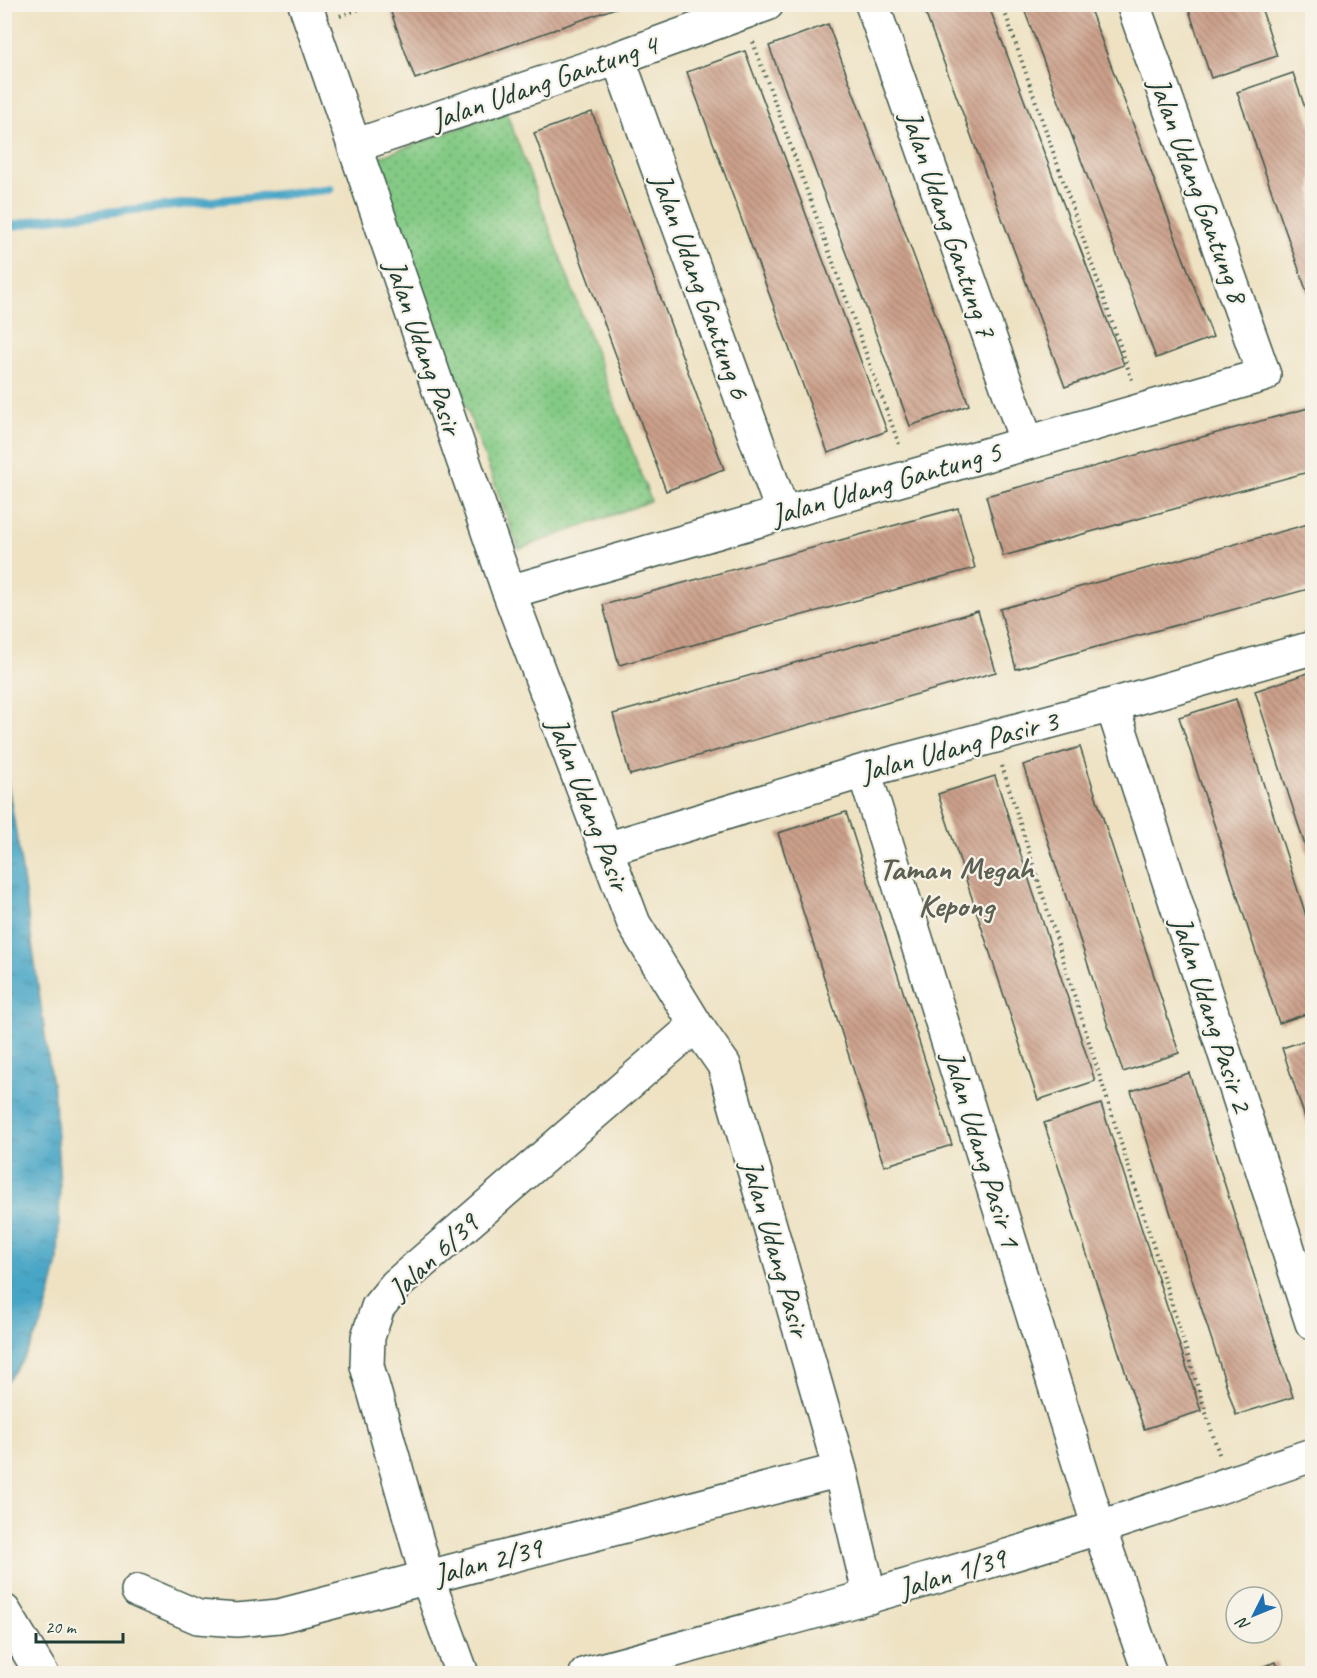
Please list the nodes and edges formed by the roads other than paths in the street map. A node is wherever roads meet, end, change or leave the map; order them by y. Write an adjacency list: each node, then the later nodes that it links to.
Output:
1 (305, 4): 6 (street, Jalan Udang Pasir)
2 (872, 4): 8 (street, Jalan Udang Gantung 7)
3 (1133, 4): 7 (street, Jalan Udang Gantung 8)
4 (755, 9): 5 (street, Jalan Udang Gantung 4)
5 (618, 58): 6 (street, Jalan Udang Gantung 4); 9 (street, Jalan Udang Gantung 6)
6 (354, 146): 10 (street, Jalan Udang Pasir)
7 (1264, 375): 8 (street, Jalan Udang Gantung 5)
8 (1027, 443): 9 (street, Jalan Udang Gantung 5)
9 (783, 513): 10 (street, Jalan Udang Gantung 5)
10 (509, 592): 14 (street, Jalan Udang Pasir)
11 (1312, 648): 12 (street, Jalan Udang Pasir 3)
12 (1112, 705): 13 (street, Jalan Udang Pasir 3); 16 (street, Jalan Udang Pasir 2)
13 (864, 771): 14 (street, Jalan Udang Pasir 3); 19 (street, Jalan Udang Pasir 1)
14 (606, 849): 15 (street, Jalan Udang Pasir)
15 (696, 1025): 18 (street, Jalan Udang Pasir); 20 (street, Jalan 6/39)
16 (1312, 1323)
17 (1312, 1455): 19 (street, Jalan 1/39)
18 (840, 1470): 20 (street, Jalan 2/39); 22 (street, Jalan Udang Pasir)
19 (1099, 1528): 22 (street, Jalan 1/39); 27 (street, Jalan Udang Pasir 1)
20 (427, 1576): 21 (street, Jalan 2/39); 25 (street, Jalan 6/39)
21 (138, 1591)
22 (870, 1597): 26 (street, Jalan 1/39)
23 (4, 1611): 24 (street)
24 (42, 1674)
25 (462, 1674)
26 (586, 1674)
27 (1150, 1674)

